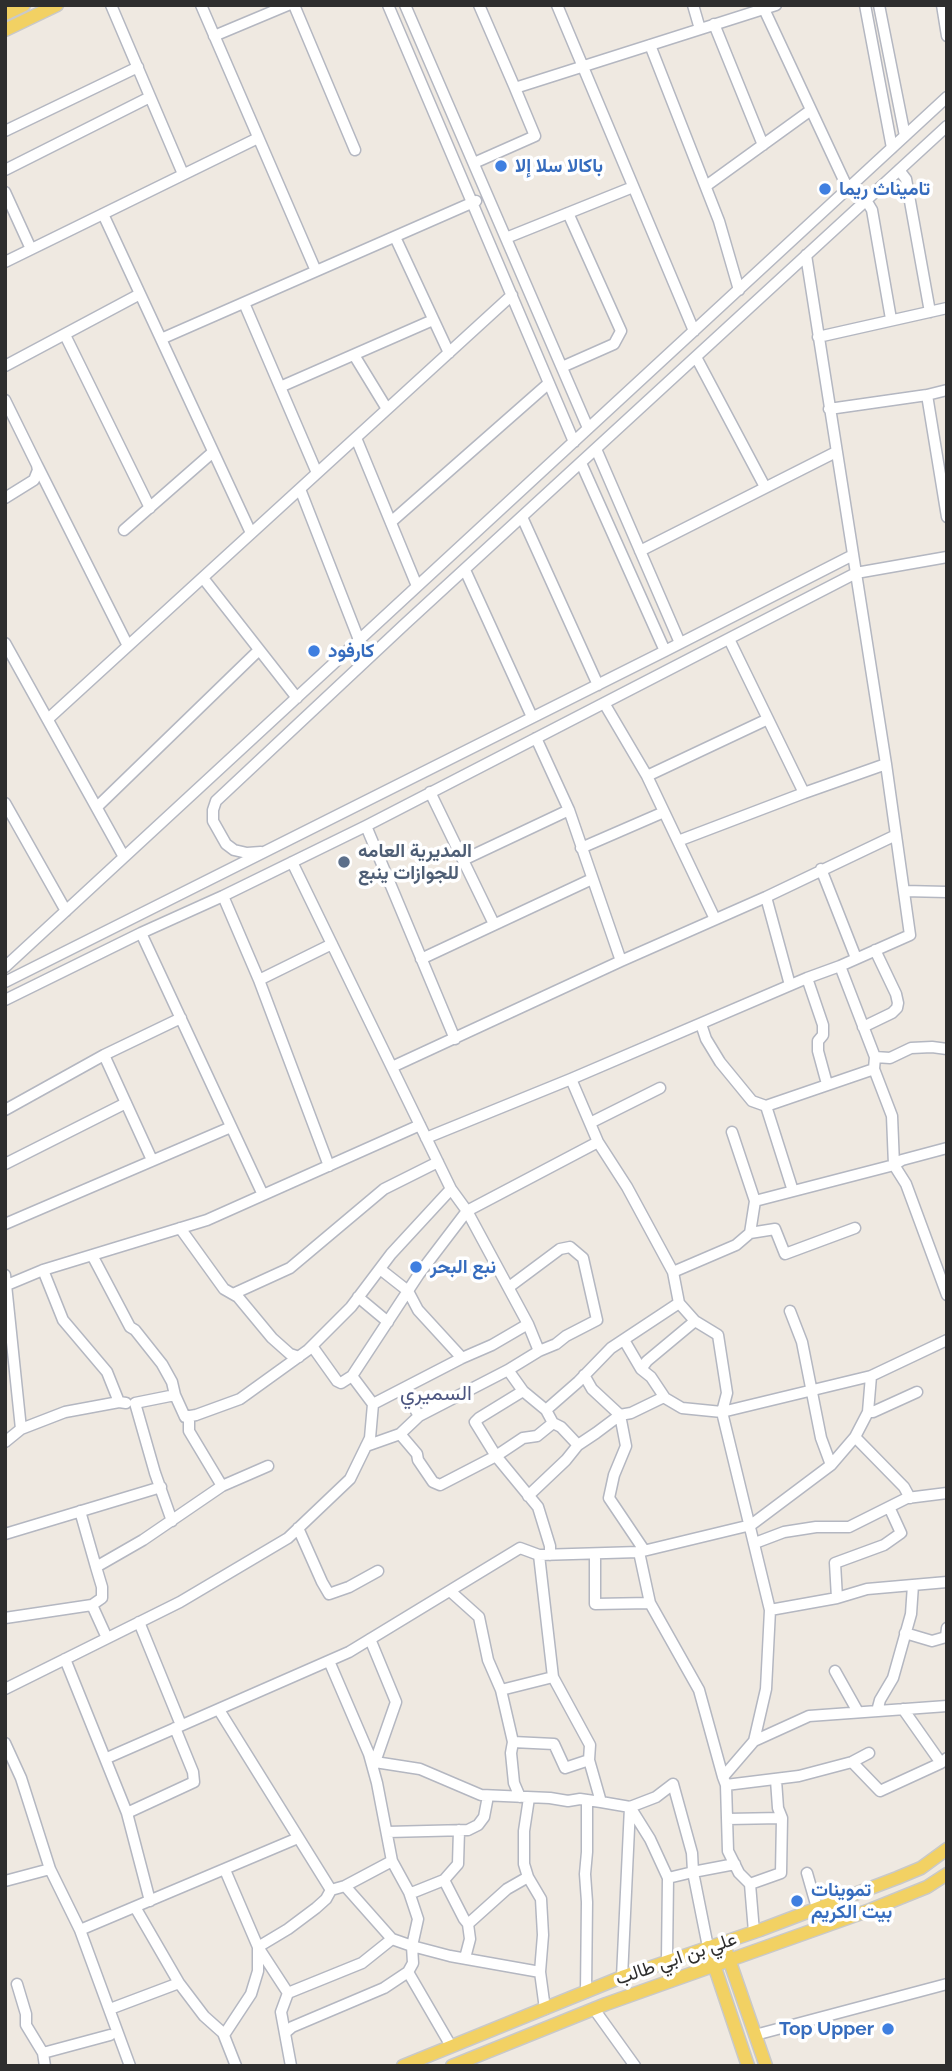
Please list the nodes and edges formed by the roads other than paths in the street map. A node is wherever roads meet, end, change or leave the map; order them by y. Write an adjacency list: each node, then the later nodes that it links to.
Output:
1 (24, 5): 17 (main road)
2 (57, 5): 20 (main road)
3 (111, 5): 25 (street)
4 (201, 5): 21 (street)
5 (288, 5): 21 (street)
6 (294, 5): 36 (street)
7 (388, 5): 47 (street)
8 (405, 5): 37 (street)
9 (479, 5): 26 (street)
10 (557, 5): 24 (street)
11 (693, 5): 19 (street)
12 (776, 5): 16 (street)
13 (865, 5): 35 (street)
14 (879, 5): 32 (street)
15 (942, 5): 22 (street)
16 (764, 9): 18 (street); 29 (street)
17 (5, 15)
18 (715, 24): 19 (street); 34 (street)
19 (700, 29): 23 (street)
20 (5, 30)
21 (214, 36): 33 (street)
22 (947, 36)
23 (650, 44): 24 (street); 42 (street)
24 (583, 66): 26 (street); 41 (street)
25 (138, 67): 27 (street); 31 (street)
26 (515, 88): 37 (street)
27 (150, 97): 38 (street); 40 (street)
28 (947, 97): 32 (street)
29 (811, 110): 34 (street); 43 (street)
30 (947, 127): 39 (street)
31 (5, 131)
32 (905, 136): 35 (street)
33 (258, 138): 40 (street); 55 (street)
34 (763, 145): 42 (street)
35 (892, 148): 43 (street)
36 (355, 150)
37 (474, 163): 45 (street)
38 (5, 170)
39 (899, 170): 46 (street); 61 (street)
40 (183, 174): 49 (street)
41 (633, 187): 48 (street); 64 (street)
42 (706, 187): 56 (street)
43 (848, 189): 56 (street)
44 (5, 192): 52 (street)
45 (488, 196): 47 (street); 51 (street)
46 (866, 200): 53 (street); 62 (street)
47 (472, 203): 50 (street); 58 (street)
48 (568, 213): 51 (street); 72 (street)
49 (103, 214): 52 (street); 57 (street)
50 (395, 237): 55 (street); 63 (street)
51 (506, 238): 72 (street)
52 (31, 249): 54 (street)
53 (806, 255): 66 (street); 70 (street)
54 (5, 262)
55 (316, 271): 59 (street)
56 (739, 289): 64 (street)
57 (140, 294): 65 (street); 67 (street)
58 (512, 295): 68 (street); 73 (street)
59 (244, 303): 67 (street); 74 (street)
60 (947, 308): 61 (street)
61 (930, 312): 62 (street)
62 (891, 319): 66 (street)
63 (433, 320): 68 (street); 69 (street)
64 (694, 331): 80 (street)
65 (65, 334): 71 (street); 92 (street)
66 (818, 337): 79 (street)
67 (161, 340): 84 (street)
68 (449, 353): 78 (street)
69 (354, 355): 74 (street); 78 (street)
70 (696, 357): 83 (street); 89 (street)
71 (5, 366)
72 (562, 367): 80 (street)
73 (549, 383): 82 (street); 95 (street)
74 (280, 387): 88 (street)
75 (947, 390): 76 (street)
76 (927, 396): 79 (street); 94 (street)
77 (5, 400): 87 (street)
78 (387, 409): 81 (street)
79 (830, 409): 85 (street)
80 (588, 428): 82 (street)
81 (356, 438): 88 (street); 95 (street)
82 (574, 442): 104 (street)
83 (596, 449): 86 (street); 98 (street)
84 (213, 452): 92 (street); 97 (street)
85 (836, 452): 89 (street); 99 (street)
86 (581, 463): 93 (street); 111 (street)
87 (37, 465): 91 (street); 109 (street)
88 (317, 473): 90 (street)
89 (765, 487): 98 (street)
90 (300, 489): 97 (street); 106 (street)
91 (5, 498)
92 (150, 508): 96 (street)
93 (522, 517): 101 (street); 112 (street)
94 (947, 517)
95 (391, 522): 104 (street)
96 (124, 530)
97 (251, 533): 103 (street)
98 (640, 551): 108 (street)
99 (853, 555): 102 (street); 108 (street)
100 (947, 557): 102 (street)
101 (465, 570): 115 (street); 131 (street)
102 (856, 573): 105 (street); 119 (street)
103 (203, 578): 109 (street); 110 (street)
104 (417, 586): 106 (street)
105 (729, 639): 114 (street); 117 (street)
106 (359, 640): 113 (street)
107 (5, 643): 116 (street)
108 (680, 643): 111 (street)
109 (128, 646): 116 (street)
110 (259, 650): 113 (street); 124 (street)
111 (665, 651): 112 (street)
112 (598, 685): 115 (street)
113 (297, 698): 132 (street)
114 (604, 703): 118 (street); 120 (street)
115 (532, 717): 131 (street)
116 (48, 719): 124 (street)
117 (768, 719): 120 (street); 122 (street)
118 (536, 738): 121 (street); 125 (street)
119 (886, 764): 122 (street); 128 (street)
120 (647, 776): 126 (street)
121 (430, 792): 127 (street); 133 (street)
122 (804, 793): 129 (street)
123 (5, 803): 141 (street)
124 (97, 807): 132 (street)
125 (569, 810): 130 (street); 133 (street)
126 (664, 812): 129 (street); 130 (street)
127 (366, 826): 134 (street); 148 (street)
128 (896, 835): 135 (street); 137 (street)
129 (678, 841): 142 (street)
130 (581, 848): 136 (street)
131 (261, 852): 154 (street)
132 (124, 857): 141 (street)
133 (463, 860): 143 (street)
134 (292, 862): 139 (street); 145 (street)
135 (821, 869): 140 (street); 147 (street)
136 (592, 879): 143 (street); 149 (street)
137 (904, 891): 138 (street); 146 (street)
138 (947, 892)
139 (223, 896): 144 (street); 153 (street)
140 (766, 897): 142 (street); 155 (street)
141 (66, 911): 151 (street)
142 (715, 919): 149 (street)
143 (494, 924): 148 (street)
144 (141, 933): 156 (street); 159 (street)
145 (332, 944): 153 (street); 166 (street)
146 (875, 950): 147 (street); 161 (street)
147 (856, 958): 150 (street)
148 (421, 959): 162 (street)
149 (621, 961): 162 (street)
150 (840, 966): 152 (street); 161 (street)
151 (5, 967)
152 (807, 978): 155 (street); 168 (street)
153 (259, 980): 184 (street)
154 (5, 982)
155 (790, 985): 160 (street)
156 (26, 989): 157 (street); 158 (street)
157 (5, 1000)
158 (5, 1006)
159 (181, 1018): 164 (street); 175 (street)
160 (701, 1024): 167 (street); 171 (street)
161 (863, 1027): 165 (street)
162 (455, 1038): 166 (street)
163 (947, 1049): 165 (street)
164 (104, 1055): 170 (street); 172 (street)
165 (874, 1063): 168 (street); 183 (street)
166 (392, 1067): 174 (street)
167 (571, 1079): 173 (street); 177 (street)
168 (827, 1084): 171 (street)
169 (660, 1088): 173 (street)
170 (126, 1102): 180 (street); 182 (street)
171 (766, 1106): 186 (street)
172 (5, 1110)
173 (590, 1123): 178 (street)
174 (420, 1125): 177 (street); 184 (street)
175 (231, 1127): 180 (street); 187 (street)
176 (732, 1132): 188 (street)
177 (426, 1138): 181 (street)
178 (598, 1142): 189 (street); 197 (street)
179 (947, 1148): 183 (street)
180 (152, 1160): 190 (street)
181 (438, 1162): 185 (street); 201 (street)
182 (5, 1164)
183 (894, 1165): 186 (street); 202 (street)
184 (329, 1166): 187 (street)
185 (451, 1189): 189 (street); 195 (street)
186 (793, 1191): 188 (street)
187 (263, 1195): 191 (street)
188 (755, 1201): 193 (street)
189 (467, 1211): 199 (street); 200 (street)
190 (5, 1224)
191 (180, 1228): 194 (street); 201 (street)
192 (855, 1228): 193 (street)
193 (750, 1233): 197 (street)
194 (92, 1255): 196 (street); 224 (street)
195 (380, 1269): 200 (street); 203 (street)
196 (43, 1270): 198 (street); 226 (street)
197 (673, 1272): 204 (street)
198 (6, 1280): 236 (street)
199 (509, 1287): 208 (street); 212 (street)
200 (408, 1291): 207 (street); 214 (street)
201 (233, 1294): 213 (street)
202 (947, 1295)
203 (358, 1297): 207 (street); 211 (street)
204 (679, 1303): 206 (street); 209 (street)
205 (790, 1311): 222 (street)
206 (695, 1321): 215 (street); 230 (street)
207 (387, 1322): 219 (street)
208 (528, 1324): 212 (street); 214 (street)
209 (624, 1340): 215 (street); 217 (street)
210 (947, 1340): 218 (street)
211 (312, 1346): 213 (street); 219 (street)
212 (539, 1351): 216 (street)
213 (299, 1357): 233 (street)
214 (462, 1358): 220 (street)
215 (641, 1369): 225 (street)
216 (508, 1370): 221 (street); 234 (street)
217 (583, 1375): 229 (street); 232 (street)
218 (871, 1376): 222 (street); 231 (street)
219 (352, 1377): 228 (street)
220 (403, 1389): 228 (street); 234 (street)
221 (523, 1391): 229 (street); 242 (street)
222 (812, 1391): 230 (street); 243 (street)
223 (917, 1392): 231 (street)
224 (175, 1395): 227 (street); 233 (street)
225 (664, 1397): 230 (street); 232 (street)
226 (119, 1402): 227 (street); 236 (street)
227 (135, 1403): 246 (street)
228 (373, 1404): 240 (street)
229 (546, 1410): 235 (street)
230 (722, 1412): 253 (street)
231 (868, 1412): 238 (street)
232 (620, 1415): 241 (street); 257 (street)
233 (189, 1416): 245 (street)
234 (419, 1416): 237 (street)
235 (553, 1423): 241 (street); 242 (street)
236 (21, 1429): 239 (street)
237 (400, 1434): 240 (street); 242 (street)
238 (855, 1437): 243 (street); 249 (street)
239 (5, 1442)
240 (366, 1446): 254 (street)
241 (578, 1446): 248 (street)
242 (496, 1456): 248 (street)
243 (831, 1465): 253 (street)
244 (268, 1466): 245 (street)
245 (222, 1486): 252 (street)
246 (161, 1488): 251 (street); 252 (street)
247 (947, 1493): 249 (street)
248 (528, 1496): 259 (street)
249 (910, 1498): 256 (street)
250 (890, 1509): 265 (street)
251 (80, 1511): 255 (street); 260 (street)
252 (172, 1521): 260 (street)
253 (751, 1525): 256 (street); 257 (street)
254 (298, 1528): 261 (street); 270 (street)
255 (5, 1534)
256 (755, 1542): 268 (street)
257 (641, 1551): 258 (street); 266 (street)
258 (595, 1553): 259 (street); 266 (street)
259 (545, 1555): 264 (street); 278 (street)
260 (96, 1567): 267 (street)
261 (378, 1571)
262 (947, 1582): 263 (street)
263 (913, 1585): 265 (street); 272 (street)
264 (450, 1591): 274 (street); 280 (street)
265 (837, 1598): 268 (street)
266 (650, 1603): 297 (street)
267 (92, 1605): 269 (street); 273 (street)
268 (771, 1610): 287 (street)
269 (5, 1618)
270 (139, 1622): 273 (street); 286 (street)
271 (947, 1628): 272 (street)
272 (905, 1633): 284 (street)
273 (107, 1638): 275 (street)
274 (370, 1639): 276 (street); 292 (street)
275 (65, 1659): 279 (street); 291 (street)
276 (329, 1661): 283 (street); 292 (street)
277 (835, 1671): 285 (street)
278 (553, 1677): 280 (street); 293 (street)
279 (5, 1689)
280 (501, 1690): 288 (street)
281 (947, 1706): 282 (street)
282 (903, 1709): 284 (street); 294 (street)
283 (219, 1710): 286 (street); 308 (street)
284 (877, 1711): 285 (street)
285 (858, 1712): 287 (street)
286 (178, 1727): 291 (street); 303 (street)
287 (754, 1741): 297 (street)
288 (513, 1742): 293 (street); 299 (street)
289 (5, 1743): 312 (street)
290 (869, 1753): 295 (street)
291 (107, 1758): 303 (street)
292 (372, 1758): 298 (street); 307 (street)
293 (589, 1760): 301 (street)
294 (944, 1761): 295 (street)
295 (852, 1762): 296 (street)
296 (776, 1780): 297 (street); 304 (street)
297 (724, 1781): 305 (street)
298 (488, 1796): 299 (street); 306 (street)
299 (525, 1798): 300 (street); 317 (street)
300 (587, 1801): 301 (street); 346 (street)
301 (601, 1802): 302 (street)
302 (630, 1807): 314 (street); 318 (street); 342 (street)
303 (127, 1813): 325 (street)
304 (782, 1818): 305 (street); 321 (street)
305 (727, 1819): 311 (street)
306 (459, 1830): 307 (street); 319 (street)
307 (387, 1832): 310 (street)
308 (298, 1838): 313 (street); 323 (street)
309 (947, 1849): 327 (main road, علي بن ابي طالب)
310 (392, 1861): 322 (street); 324 (street)
311 (735, 1864): 314 (street); 321 (street)
312 (50, 1869): 320 (street); 329 (street)
313 (225, 1870): 325 (street); 334 (street)
314 (693, 1872): 318 (street); 335 (street)
315 (807, 1874): 327 (street)
316 (947, 1874): 338 (main road, علي بن ابي طالب)
317 (528, 1877): 328 (street); 341 (street)
318 (668, 1878): 337 (street)
319 (444, 1880): 324 (street); 328 (street)
320 (5, 1881)
321 (750, 1885): 330 (street)
322 (345, 1886): 323 (street); 331 (street)
323 (331, 1890): 334 (street)
324 (409, 1892): 333 (street)
325 (150, 1900): 326 (street)
326 (135, 1908): 329 (street); 343 (street)
327 (817, 1908): 330 (main road, علي بن ابي طالب)
328 (468, 1924): 336 (street)
329 (80, 1930): 348 (street)
330 (754, 1932): 332 (main road, علي بن ابي طالب)
331 (392, 1939): 333 (street); 347 (street)
332 (723, 1942): 335 (main road, علي بن ابي طالب); 338 (main road)
333 (412, 1946): 336 (street); 340 (street)
334 (258, 1947): 347 (street); 353 (street)
335 (708, 1947): 337 (main road, علي بن ابي طالب); 339 (main road)
336 (465, 1958): 341 (street)
337 (667, 1960): 342 (main road, علي بن ابي طالب)
338 (729, 1960): 339 (main road, علي بن ابي طالب); 354 (main road)
339 (714, 1965): 350 (main road, علي بن ابي طالب); 365 (main road)
340 (408, 1972): 351 (street); 355 (street)
341 (540, 1972): 349 (street)
342 (622, 1976): 346 (main road, علي بن ابي طالب)
343 (179, 1983): 348 (street); 353 (street)
344 (17, 1984): 356 (street)
345 (947, 1984): 354 (street)
346 (586, 1992): 349 (main road, علي بن ابي طالب)
347 (288, 1993): 351 (street)
348 (110, 2009): 359 (street)
349 (545, 2009): 355 (main road, علي بن ابي طالب)
350 (594, 2009): 357 (main road, علي بن ابي طالب); 364 (street)
351 (285, 2034): 361 (street)
352 (110, 2035): 356 (street)
353 (224, 2035): 360 (street)
354 (755, 2035): 366 (main road)
355 (452, 2046): 362 (main road, علي بن ابي طالب)
356 (43, 2053): 358 (street)
357 (469, 2063): 363 (main road, علي بن ابي طالب)
358 (45, 2066)
359 (130, 2066)
360 (236, 2066)
361 (291, 2066)
362 (402, 2066)
363 (452, 2066)
364 (635, 2066)
365 (748, 2066)
366 (766, 2066)

